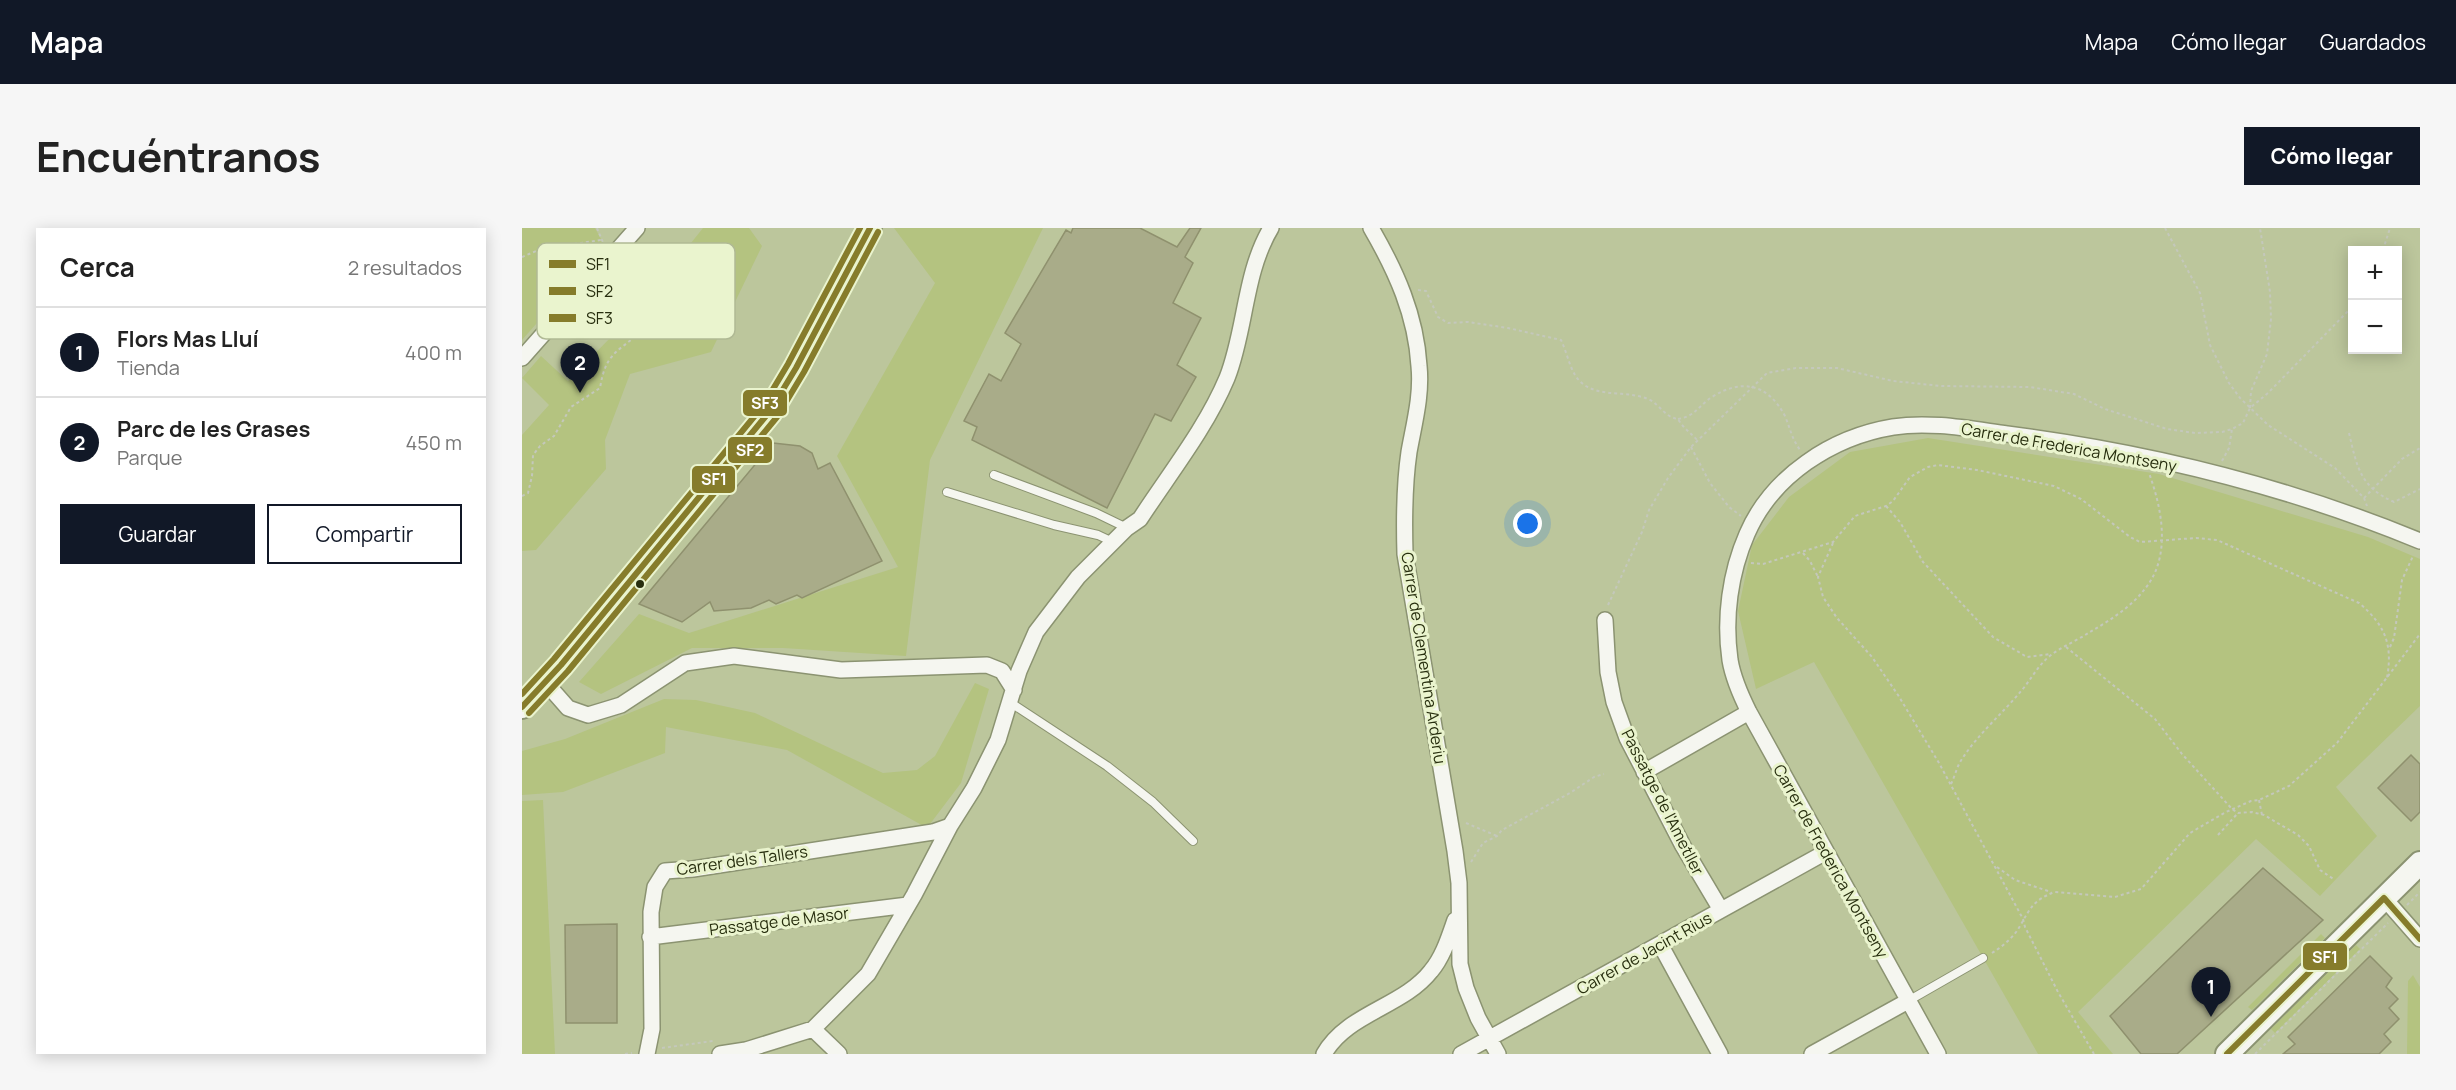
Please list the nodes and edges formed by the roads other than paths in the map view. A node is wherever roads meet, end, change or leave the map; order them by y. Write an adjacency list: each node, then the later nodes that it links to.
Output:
1 (637, 228): 5 (street)
2 (870, 228): 14 (street)
3 (1271, 228): 10 (street)
4 (1371, 228): 26 (street, Carrer de Clementina Arderiu)
5 (624, 243)
6 (539, 339): 7 (street)
7 (522, 358)
8 (994, 475): 10 (lane)
9 (947, 492): 11 (lane)
10 (1127, 528): 11 (street)
11 (1113, 542): 15 (street)
12 (2420, 542): 17 (street, Carrer de Frederica Montseny)
13 (1605, 620): 18 (street, Passatge de l'Ametller)
14 (546, 683): 15 (street); 16 (street)
15 (1012, 697): 19 (street); 20 (lane)
16 (522, 707)
17 (1749, 712): 18 (street); 21 (street, Carrer de Frederica Montseny)
18 (1644, 772): 25 (street, Passatge de l'Ametller)
19 (950, 826): 23 (street); 27 (street, Carrer dels Tallers)
20 (1193, 841)
21 (1826, 852): 25 (street, Carrer de Jacint Rius); 31 (street, Carrer de Frederica Montseny)
22 (2420, 863): 24 (street)
23 (908, 904): 27 (street, Passatge de Masor); 32 (street)
24 (2393, 909): 28 (street); 43 (street)
25 (1721, 910): 29 (street, Carrer de Jacint Rius)
26 (1459, 912): 33 (street, Carrer de Clementina Arderiu); 37 (street)
27 (650, 937): 35 (street, Carrer dels Tallers)
28 (2420, 939)
29 (1660, 944): 33 (street, Carrer de Jacint Rius); 40 (street)
30 (1983, 958): 31 (lane)
31 (1908, 1001): 41 (street); 42 (street, Carrer de Frederica Montseny)
32 (813, 1029): 34 (street); 36 (street)
33 (1489, 1038): 38 (street, Carrer de Jacint Rius); 39 (street, Carrer de Clementina Arderiu)
34 (722, 1046)
35 (647, 1054)
36 (839, 1054)
37 (1324, 1054)
38 (1461, 1054)
39 (1498, 1054)
40 (1720, 1054)
41 (1812, 1054)
42 (1938, 1054)
43 (2227, 1054)

